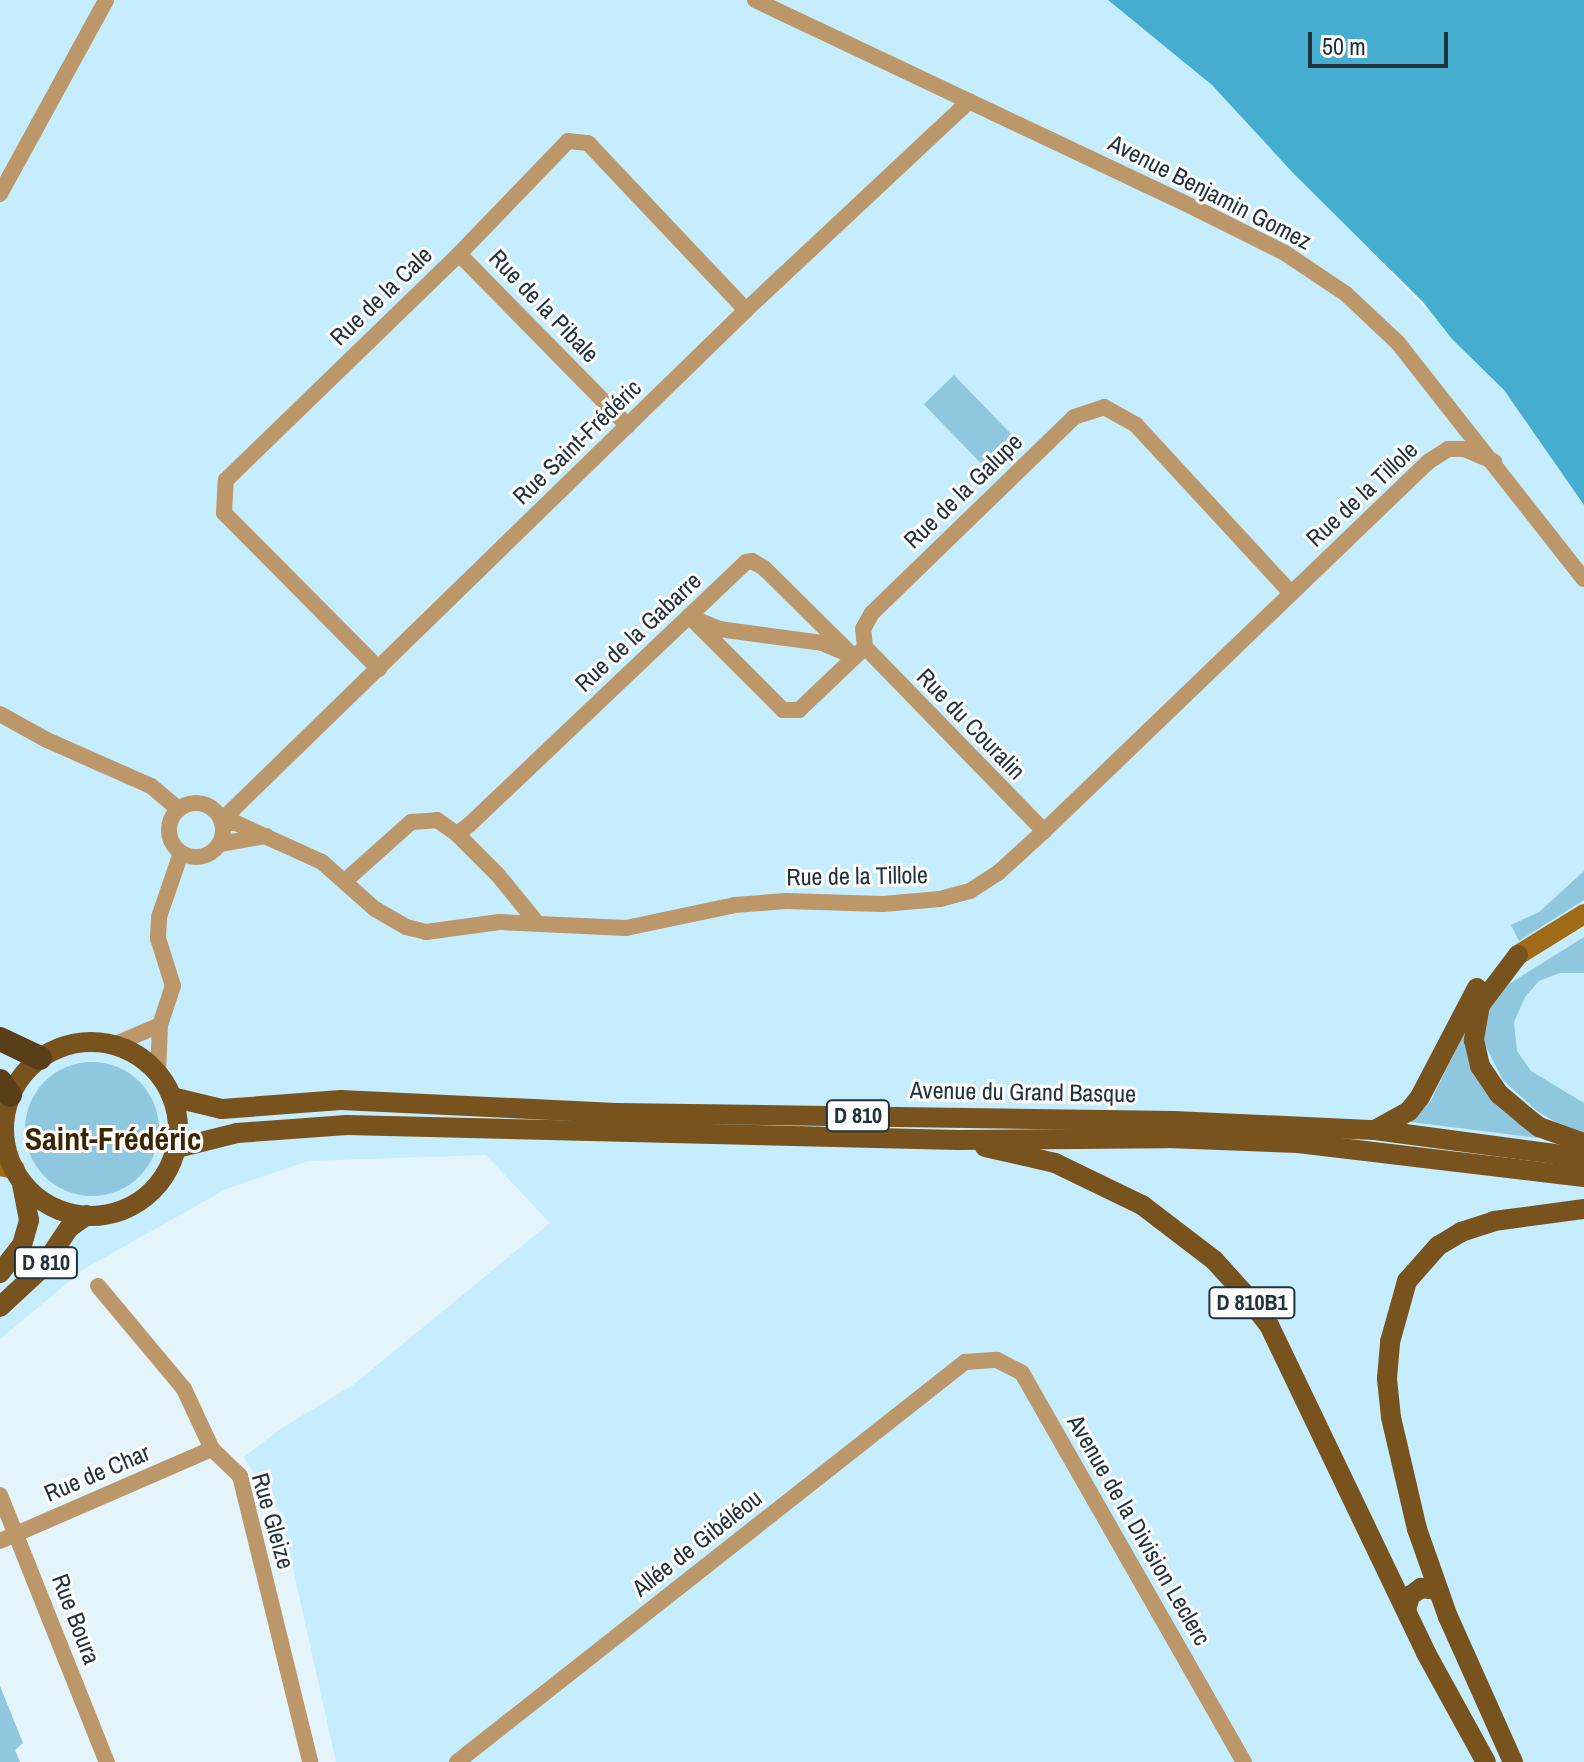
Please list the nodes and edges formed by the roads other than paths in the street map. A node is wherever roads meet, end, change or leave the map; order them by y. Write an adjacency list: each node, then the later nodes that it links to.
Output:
1 (106, 0): 4 (street)
2 (755, 0): 3 (street, Avenue Benjamin Gomez)
3 (969, 101): 6 (street, Rue Saint-Frédéric); 8 (street, Avenue Benjamin Gomez)
4 (0, 194)
5 (459, 254): 6 (street, Rue de la Cale); 7 (street, Rue de la Pibale); 13 (street, Rue de la Cale)
6 (746, 310): 7 (street, Rue Saint-Frédéric)
7 (628, 426): 13 (street, Rue Saint-Frédéric)
8 (1494, 462): 9 (street, Avenue Benjamin Gomez); 10 (street, Rue de la Tillole)
9 (1584, 579)
10 (1291, 593): 12 (street, Rue de la Galupe); 17 (street, Rue de la Tillole)
11 (689, 616): 12 (street); 12 (street, Rue de la Gabarre); 12 (street); 18 (street, Rue de la Gabarre)
12 (859, 652): 17 (street, Rue du Couralin)
13 (379, 669): 16 (street, Rue Saint-Frédéric)
14 (0, 714): 15 (street)
15 (178, 809): 16 (street); 21 (street)
16 (222, 821): 19 (street, Rue de la Tillole); 20 (street)
17 (1044, 831): 24 (street, Rue de la Tillole)
18 (457, 834): 22 (street); 24 (street)
19 (267, 836): 20 (street); 22 (street, Rue de la Tillole)
20 (220, 844): 21 (street)
21 (181, 853): 26 (street)
22 (345, 881): 24 (street, Rue de la Tillole)
23 (1584, 914): 25 (main road)
24 (537, 923)
25 (1518, 955): 33 (main road); 36 (main road)
26 (160, 1025): 28 (street); 30 (street)
27 (0, 1039): 29 (highway)
28 (113, 1045): 29 (main road); 30 (main road)
29 (40, 1058): 31 (main road)
30 (158, 1073): 32 (main road)
31 (5, 1088): 35 (main road)
32 (172, 1097): 33 (main road, Avenue du Grand Basque / D 810); 37 (main road)
33 (1375, 1130): 38 (main road, Avenue du Grand Basque / D 810)
34 (958, 1140): 37 (main road, Avenue du Grand Basque / D 810); 40 (main road, Avenue du Grand Basque / D 810); 53 (main road, D 810B1)
35 (2, 1141): 39 (main road)
36 (1584, 1143)
37 (177, 1148): 42 (main road)
38 (1584, 1158)
39 (12, 1173): 42 (main road); 43 (main road, D 810)
40 (1584, 1177)
41 (1584, 1209): 51 (main road)
42 (87, 1215): 45 (main road, D 810)
43 (0, 1273)
44 (98, 1286): 47 (street, Rue Gleize)
45 (0, 1307)
46 (965, 1362): 56 (street, Allée de Gibéléou); 57 (street, Avenue de la Division Leclerc)
47 (212, 1449): 49 (street, Rue de Char); 55 (street, Rue Gleize)
48 (0, 1495): 49 (street, Rue Boura)
49 (17, 1533): 50 (street, Rue de Char); 54 (street, Rue Boura)
50 (0, 1541)
51 (1438, 1590): 52 (main road); 53 (main road)
52 (1448, 1617): 53 (main road); 59 (main road)
53 (1410, 1620): 58 (main road)
54 (107, 1762)
55 (310, 1762)
56 (457, 1762)
57 (1244, 1762)
58 (1486, 1762)
59 (1513, 1762)

